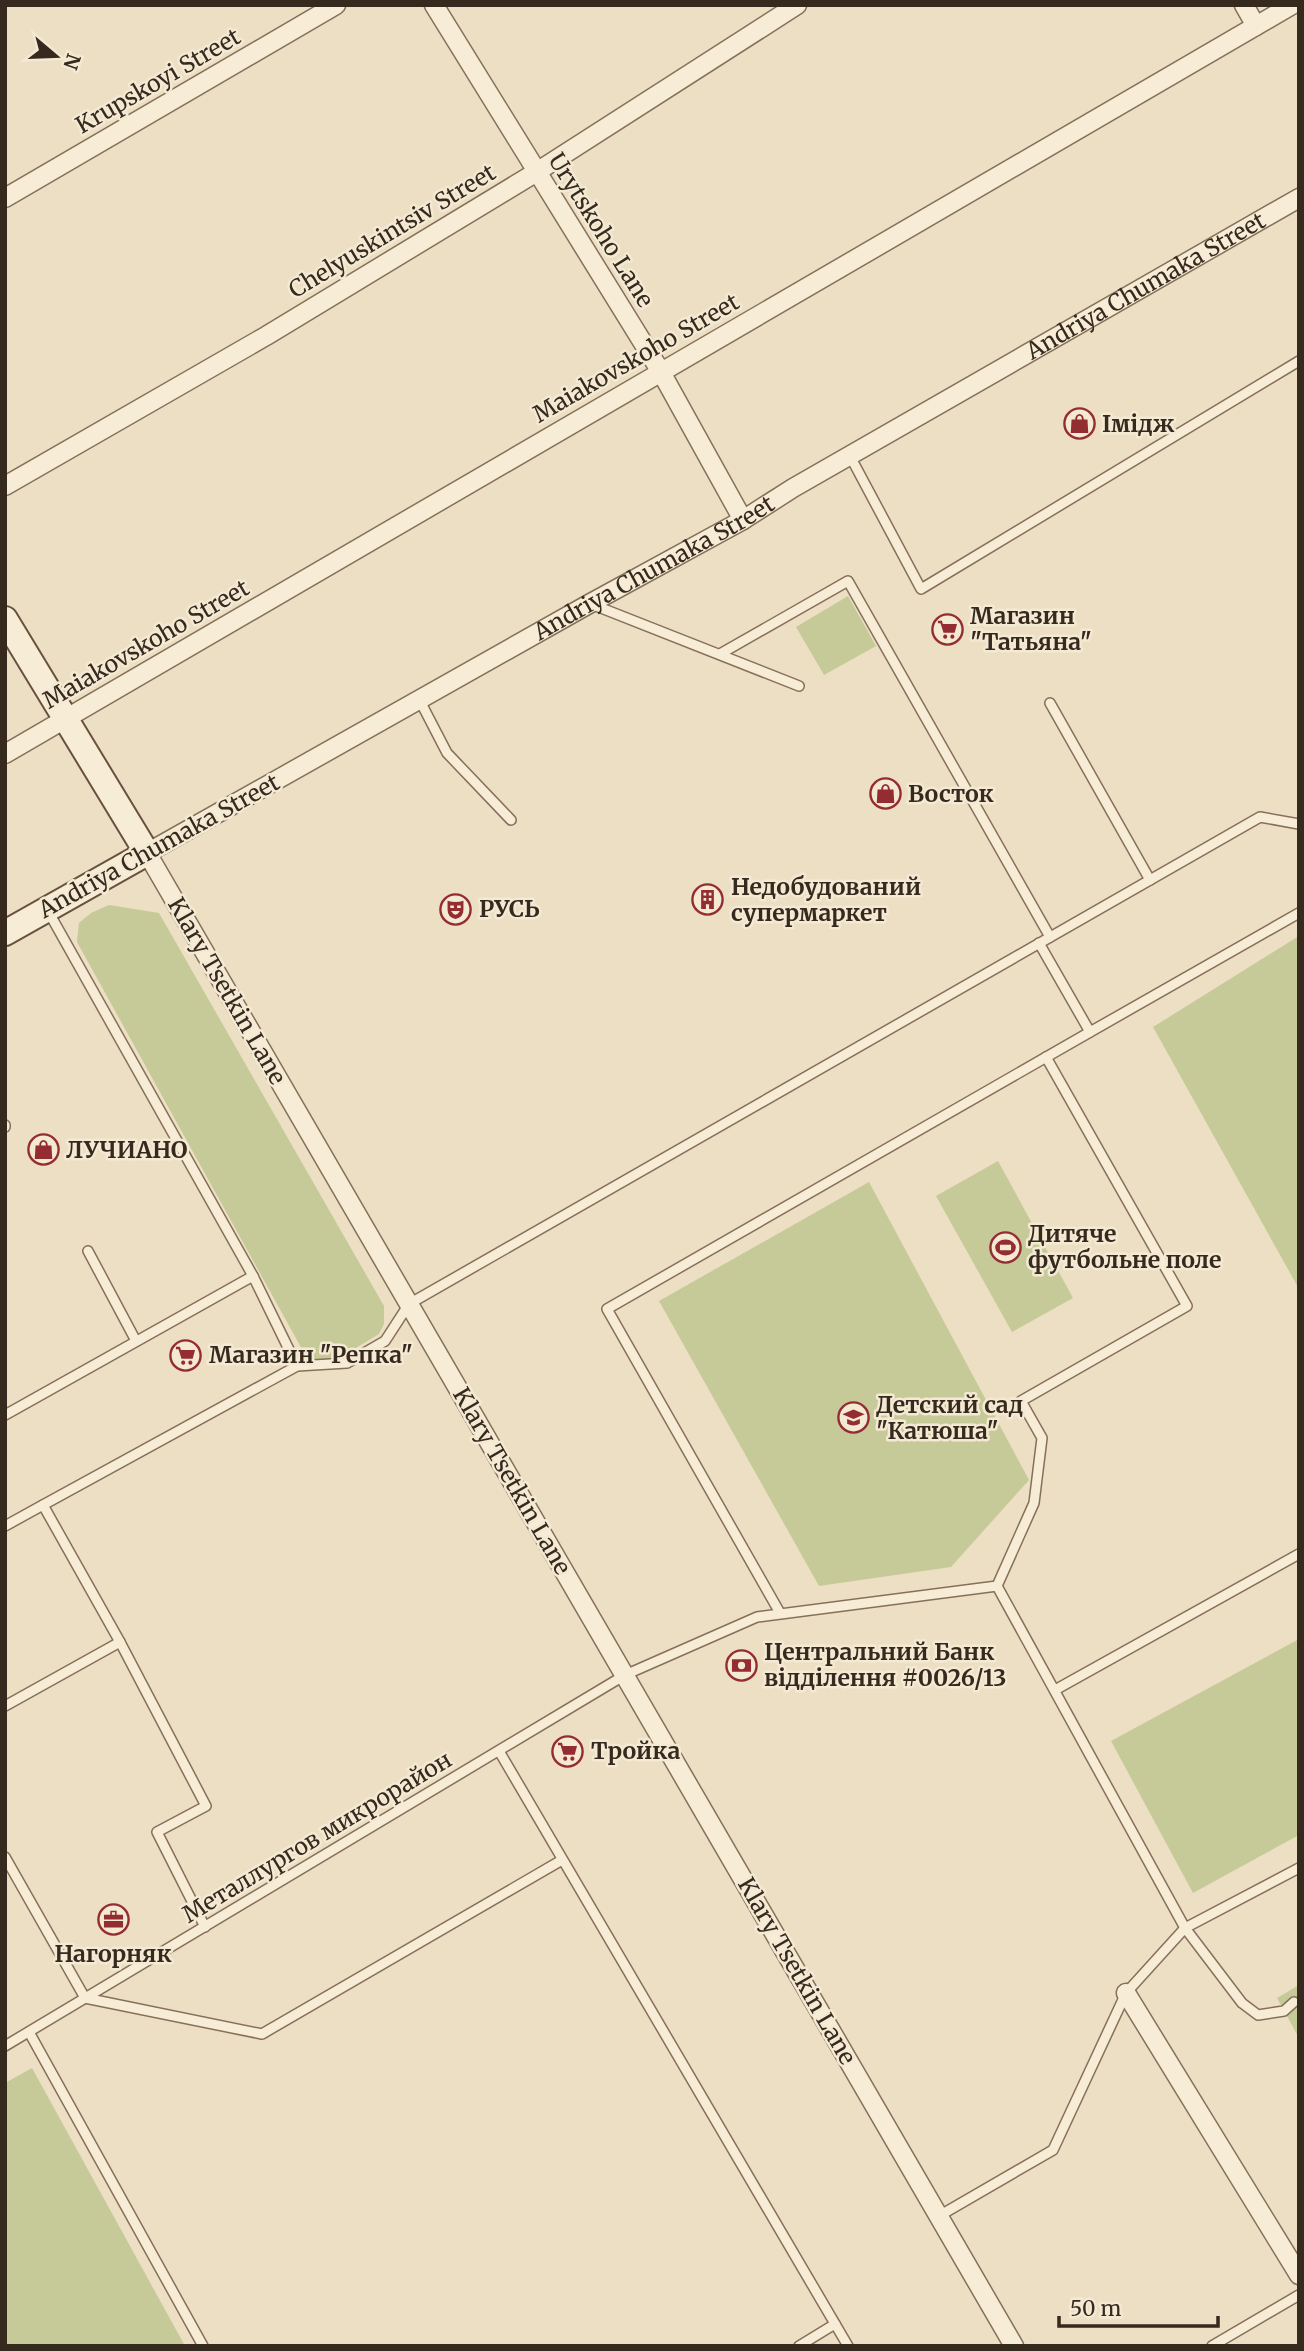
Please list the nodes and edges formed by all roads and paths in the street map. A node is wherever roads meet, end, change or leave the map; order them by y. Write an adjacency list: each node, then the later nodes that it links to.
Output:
1 (336, 5): 8 (street, Krupskoyi Street)
2 (434, 5): 7 (street, Urytskoho Lane)
3 (797, 5): 7 (street, Chelyuskintsiv Street)
4 (1244, 5): 6 (street)
5 (1292, 5): 6 (street, Maiakovskoho Street)
6 (1256, 26): 11 (street, Maiakovskoho Street)
7 (536, 173): 11 (street, Urytskoho Lane); 13 (street, Chelyuskintsiv Street)
8 (5, 198)
9 (1299, 198): 12 (street, Andriya Chumaka Street)
10 (1299, 361): 12 (lane)
11 (661, 372): 14 (street, Urytskoho Lane); 21 (street, Maiakovskoho Street)
12 (850, 456): 14 (street, Andriya Chumaka Street)
13 (5, 486)
14 (743, 520): 15 (street, Andriya Chumaka Street)
15 (589, 604): 17 (lane); 19 (street, Andriya Chumaka Street)
16 (5, 619): 21 (street, Klary Tsetkin Lane)
17 (720, 654): 18 (lane); 30 (lane)
18 (799, 685)
19 (419, 699): 23 (lane); 25 (street, Andriya Chumaka Street)
20 (1050, 704): 26 (lane)
21 (67, 718): 22 (street, Maiakovskoho Street); 25 (street, Klary Tsetkin Lane)
22 (5, 754)
23 (511, 820)
24 (1299, 824): 26 (lane)
25 (147, 853): 27 (street, Andriya Chumaka Street); 36 (street, Klary Tsetkin Lane)
26 (1150, 880): 30 (lane)
27 (47, 910): 29 (street, Andriya Chumaka Street); 35 (lane)
28 (1299, 913): 32 (lane)
29 (5, 933)
30 (1050, 937): 31 (lane)
31 (1039, 943): 32 (lane); 36 (lane)
32 (1090, 1032): 33 (lane)
33 (1046, 1057): 43 (lane); 44 (lane)
34 (88, 1251): 37 (lane)
35 (253, 1276): 37 (lane); 38 (lane)
36 (409, 1304): 38 (lane); 46 (street, Klary Tsetkin Lane)
37 (136, 1340): 39 (lane)
38 (298, 1366): 40 (lane)
39 (5, 1415)
40 (43, 1504): 41 (lane); 45 (lane)
41 (5, 1526)
42 (1299, 1554): 47 (lane)
43 (997, 1586): 44 (lane, Металлургов микрорайон); 47 (lane)
44 (780, 1613): 46 (lane, Металлургов микрорайон)
45 (120, 1642): 48 (lane); 53 (lane)
46 (625, 1675): 49 (lane, Металлургов микрорайон); 60 (street, Klary Tsetkin Lane)
47 (1055, 1690): 54 (lane)
48 (5, 1706)
49 (499, 1751): 51 (lane); 53 (lane, Металлургов микрорайон)
50 (5, 1857): 56 (lane)
51 (562, 1860): 56 (lane); 63 (lane)
52 (1299, 1868): 54 (lane)
53 (205, 1927): 56 (lane, Металлургов микрорайон)
54 (1185, 1928): 55 (lane); 57 (lane)
55 (1126, 1993): 60 (lane); 61 (street)
56 (85, 1998): 58 (lane, Металлургов микрорайон)
57 (1294, 2002)
58 (29, 2032): 59 (lane, Металлургов микрорайон); 64 (lane)
59 (5, 2046)
60 (939, 2216): 67 (street, Klary Tsetkin Lane)
61 (1299, 2275)
62 (1299, 2295): 68 (lane)
63 (835, 2324): 65 (lane); 66 (lane)
64 (203, 2346)
65 (799, 2346)
66 (848, 2346)
67 (1014, 2346)
68 (1212, 2346)

